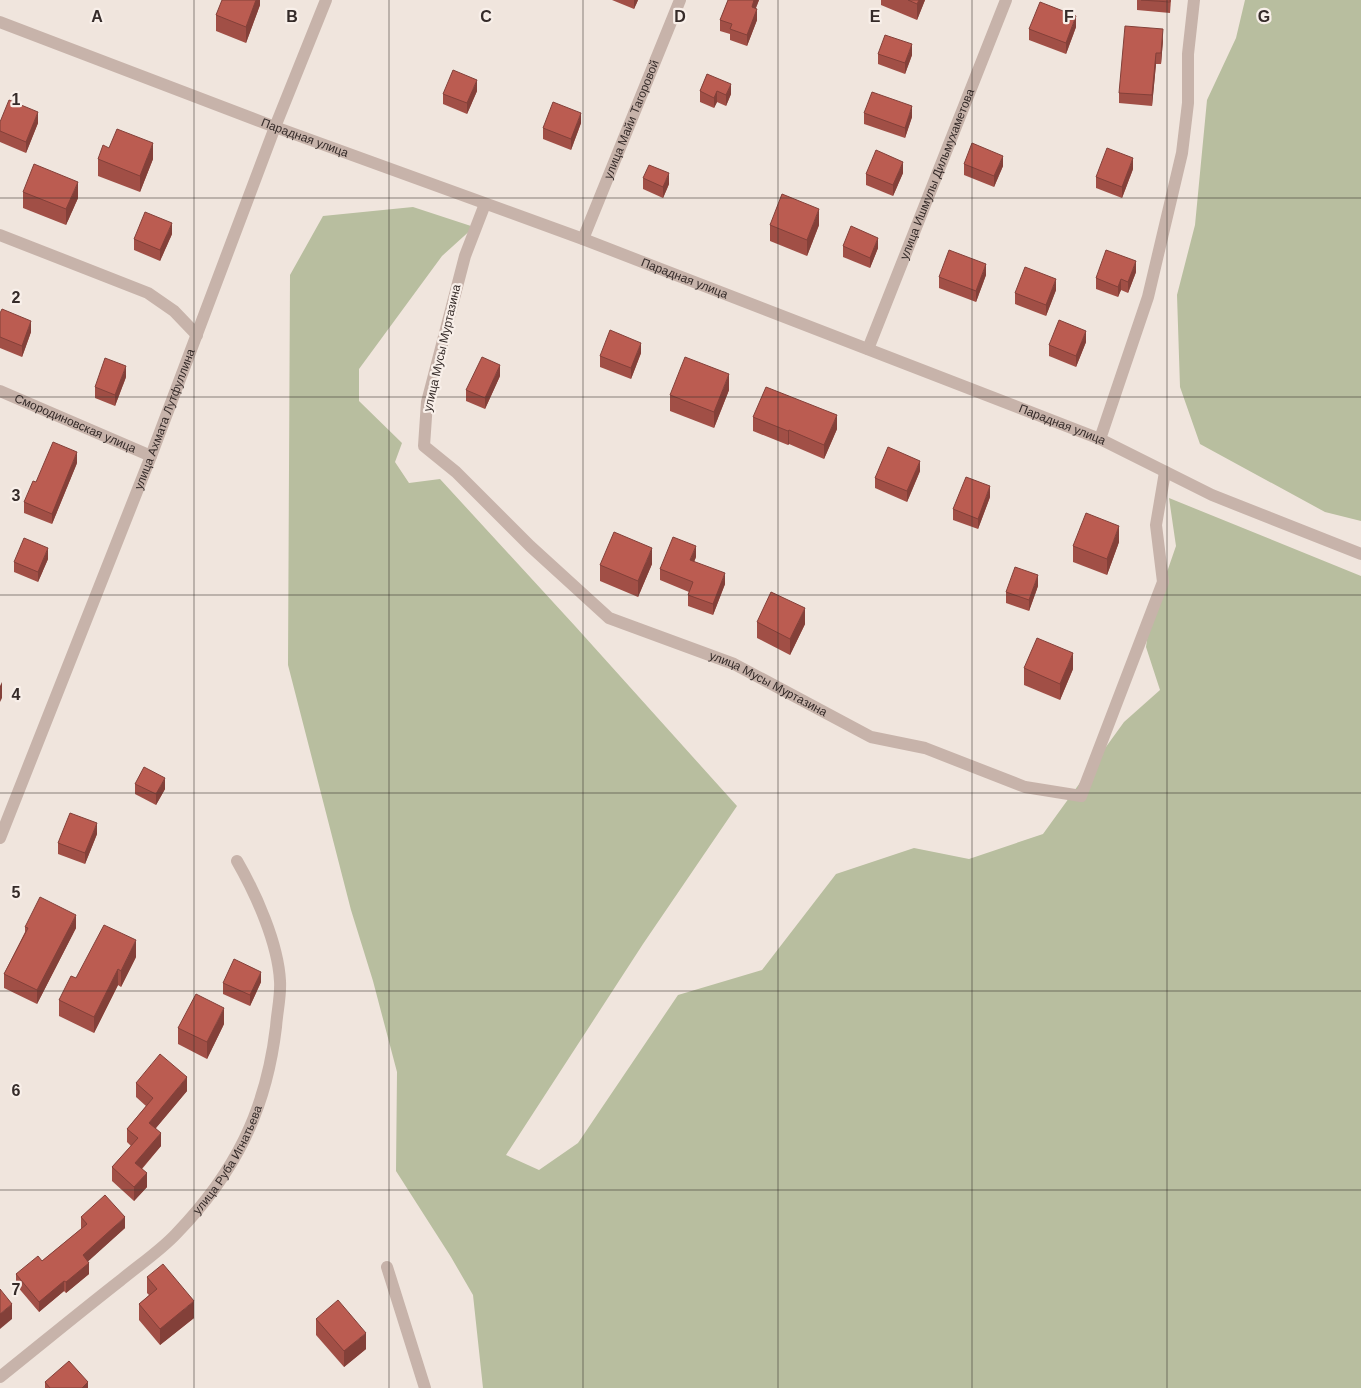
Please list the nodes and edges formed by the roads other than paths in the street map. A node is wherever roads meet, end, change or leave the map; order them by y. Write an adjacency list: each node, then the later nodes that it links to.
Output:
1 (326, 0): 6 (street, улица Ахмата Лутфуллина)
2 (680, 0): 9 (street, улица Майи Тагоровой)
3 (1006, 0): 11 (street, улица Ишмулы Дильмухаметова)
4 (1194, 0): 13 (street)
5 (0, 22): 6 (street, Парадная улица)
6 (275, 128): 7 (street, Парадная улица); 10 (street, улица Ахмата Лутфуллина)
7 (486, 204): 9 (street, Парадная улица); 15 (street, улица Мусы Муртазина)
8 (0, 235): 10 (street)
9 (583, 240): 11 (street, Парадная улица)
10 (197, 335): 14 (street, улица Ахмата Лутфуллина)
11 (868, 349): 13 (street, Парадная улица)
12 (0, 391): 14 (street, Смородиновская улица)
13 (1100, 440): 15 (street, Парадная улица)
14 (152, 456): 17 (street, улица Ахмата Лутфуллина)
15 (1165, 472): 16 (street, Парадная улица)
16 (1361, 554)
17 (0, 838)
18 (236, 861): 20 (street, улица Руба Игнатьева)
19 (388, 1267): 21 (street)
20 (0, 1377)
21 (424, 1388)

